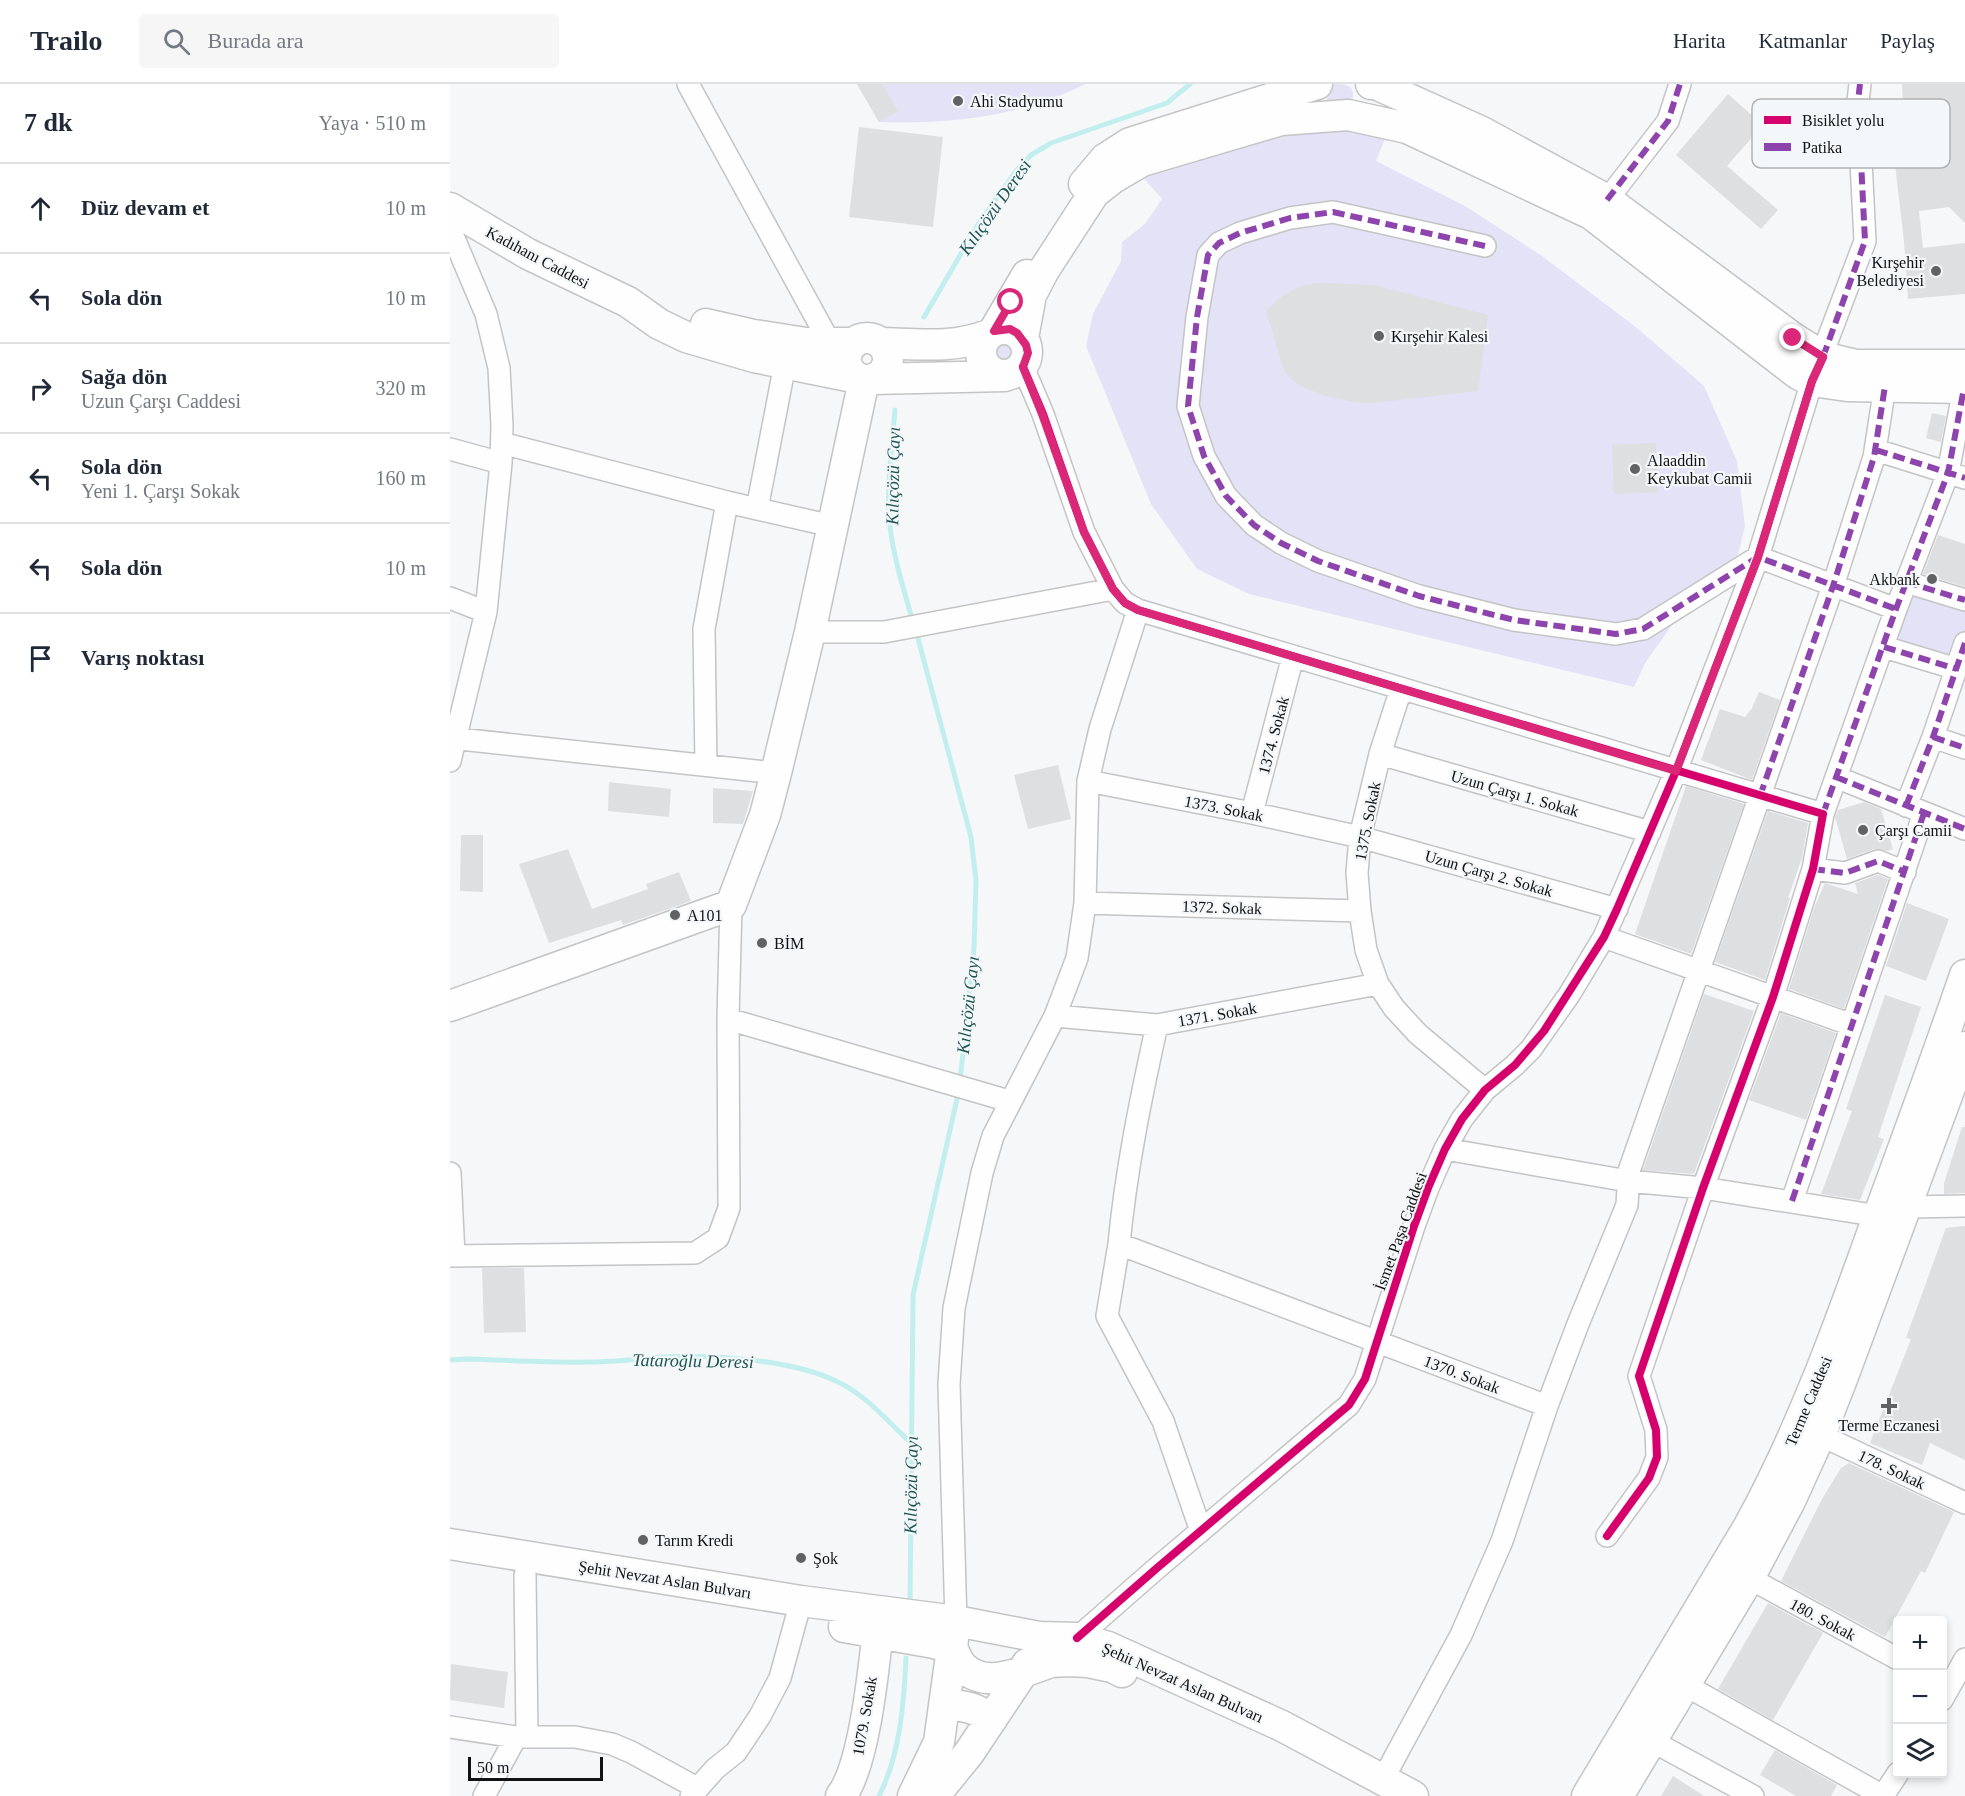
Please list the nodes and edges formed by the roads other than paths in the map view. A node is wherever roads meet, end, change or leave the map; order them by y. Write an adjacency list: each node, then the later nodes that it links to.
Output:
1 (688, 84): 17 (street)
2 (1313, 84): 8 (street); 16 (main road)
3 (1362, 84): 9 (street)
4 (1371, 84): 11 (main road)
5 (1680, 84): 11 (street)
6 (1860, 84): 7 (street, İsmet Paşa Caddesi)
7 (1858, 99)
8 (1328, 117): 9 (main road); 18 (main road)
9 (1363, 119): 20 (main road)
10 (1861, 168): 20 (street, İsmet Paşa Caddesi)
11 (1607, 200): 20 (main road)
12 (450, 208): 15 (main road, Kadıhanı Caddesi)
13 (450, 229): 26 (street)
14 (1485, 246): 31 (street)
15 (628, 302): 17 (main road); 19 (main road)
16 (991, 333): 17 (main road); 18 (main road); 18 (main road)
17 (855, 343): 21 (main road)
18 (1017, 360): 21 (main road); 34 (street)
19 (785, 364): 21 (main road); 29 (street)
20 (1818, 369): 22 (main road); 23 (main road); 31 (street, İsmet Paşa Caddesi)
21 (865, 379): 30 (main road)
22 (1965, 380): 23 (main road); 27 (street)
23 (1885, 386): 25 (street)
24 (450, 449): 26 (street)
25 (1876, 450): 27 (street); 33 (street)
26 (502, 453): 28 (street); 39 (street)
27 (1957, 476): 32 (street)
28 (727, 502): 29 (street); 51 (street)
29 (757, 509): 30 (street)
30 (832, 526): 40 (main road)
31 (1758, 557): 33 (street); 52 (street, İsmet Paşa Caddesi)
32 (1906, 582): 36 (street); 37 (street)
33 (1833, 586): 37 (street); 56 (street)
34 (1113, 589): 38 (street); 40 (street)
35 (450, 598): 39 (street)
36 (1965, 600)
37 (1896, 609): 42 (street)
38 (1138, 610): 43 (street); 55 (street)
39 (486, 612): 47 (street)
40 (810, 632): 53 (main road)
41 (1965, 643): 44 (street)
42 (1884, 647): 44 (street); 54 (street)
43 (1293, 656): 45 (street); 58 (street, 1374. Sokak)
44 (1958, 669): 46 (street)
45 (1401, 688): 49 (street, 1375. Sokak); 52 (street)
46 (1933, 737): 48 (street); 57 (street)
47 (453, 739): 50 (street); 51 (street)
48 (1965, 748)
49 (1380, 754): 61 (street, Uzun Çarşı 1. Sokak); 62 (street, 1375. Sokak)
50 (450, 761)
51 (706, 765): 53 (street)
52 (1676, 771): 56 (street); 61 (street, İsmet Paşa Caddesi)
53 (776, 773): 66 (main road)
54 (1836, 777): 57 (street); 59 (street)
55 (1088, 781): 58 (street, 1373. Sokak); 65 (street)
56 (1760, 796): 59 (street); 70 (street)
57 (1915, 809): 60 (street); 64 (street)
58 (1252, 813): 62 (street, 1373. Sokak)
59 (1823, 814): 63 (street)
60 (1965, 829)
61 (1650, 831): 67 (street, İsmet Paşa Caddesi)
62 (1360, 837): 67 (street, Uzun Çarşı 2. Sokak); 68 (street, 1375. Sokak)
63 (1813, 868): 64 (street); 73 (street)
64 (1905, 872): 78 (street)
65 (1085, 903): 68 (street, 1372. Sokak); 75 (street)
66 (731, 905): 74 (main road); 76 (street)
67 (1617, 909): 69 (street, İsmet Paşa Caddesi)
68 (1360, 911): 72 (street, 1375. Sokak)
69 (1604, 937): 70 (street); 80 (street, İsmet Paşa Caddesi)
70 (1698, 969): 73 (street); 84 (street)
71 (1965, 975): 89 (main road, Terme Caddesi)
72 (1378, 984): 77 (street, 1371. Sokak); 80 (street, 1375. Sokak)
73 (1773, 997): 78 (street); 85 (street)
74 (450, 1006)
75 (1055, 1016): 77 (street, 1371. Sokak); 81 (street)
76 (728, 1019): 81 (street); 91 (street)
77 (1157, 1025): 90 (street)
78 (1852, 1025): 86 (street)
79 (1965, 1047): 88 (main road, Terme Caddesi)
80 (1485, 1090): 82 (street, İsmet Paşa Caddesi)
81 (1010, 1101): 104 (street)
82 (1445, 1149): 84 (street); 92 (street, İsmet Paşa Caddesi)
83 (450, 1173): 91 (street)
84 (1628, 1181): 85 (street); 93 (street)
85 (1703, 1188): 86 (street); 97 (street)
86 (1792, 1201): 89 (street)
87 (1965, 1206): 88 (street)
88 (1907, 1207): 94 (main road, Terme Caddesi)
89 (1879, 1216): 127 (main road, Terme Caddesi)
90 (1119, 1244): 92 (street, 1370. Sokak); 96 (street)
91 (452, 1256)
92 (1376, 1341): 93 (street, 1370. Sokak); 96 (street, İsmet Paşa Caddesi)
93 (1547, 1406): 120 (street)
94 (1820, 1436): 95 (street, 178. Sokak); 101 (main road, Terme Caddesi)
95 (1965, 1503)
96 (1201, 1531): 106 (street, İsmet Paşa Caddesi)
97 (1607, 1536)
98 (450, 1544): 102 (main road, Şehit Nevzat Aslan Bulvarı)
99 (450, 1563): 100 (main road, Şehit Nevzat Aslan Bulvarı)
100 (525, 1575): 102 (main road, Şehit Nevzat Aslan Bulvarı); 115 (street)
101 (1749, 1578): 107 (street, 180. Sokak); 110 (main road, Terme Caddesi)
102 (799, 1610): 103 (main road, Şehit Nevzat Aslan Bulvarı); 121 (street)
103 (879, 1622): 104 (main road, Şehit Nevzat Aslan Bulvarı); 123 (main road, 1079. Sokak)
104 (945, 1633): 105 (main road, Şehit Nevzat Aslan Bulvarı); 109 (main road, Şehit Nevzat Aslan Bulvarı); 112 (main road)
105 (1039, 1637): 106 (main road, Şehit Nevzat Aslan Bulvarı); 109 (main road)
106 (1077, 1638): 120 (main road, Şehit Nevzat Aslan Bulvarı)
107 (1893, 1656)
108 (1965, 1659): 111 (street)
109 (1023, 1672): 113 (main road); 120 (main road, Şehit Nevzat Aslan Bulvarı)
110 (1685, 1685): 116 (main road, Terme Caddesi); 130 (street)
111 (1950, 1691)
112 (944, 1705): 113 (main road); 117 (main road)
113 (992, 1719): 118 (main road)
114 (450, 1727): 115 (street)
115 (521, 1737): 121 (street); 122 (street)
116 (1652, 1741): 128 (main road, Terme Caddesi); 129 (street)
117 (939, 1742): 118 (main road); 124 (main road)
118 (969, 1753): 125 (main road)
119 (1895, 1778): 130 (street)
120 (1380, 1787): 126 (main road, Şehit Nevzat Aslan Bulvarı)
121 (694, 1792)
122 (484, 1796)
123 (841, 1796)
124 (913, 1796)
125 (934, 1796)
126 (1413, 1796)
127 (1587, 1796)
128 (1618, 1796)
129 (1753, 1796)
130 (1883, 1796)

